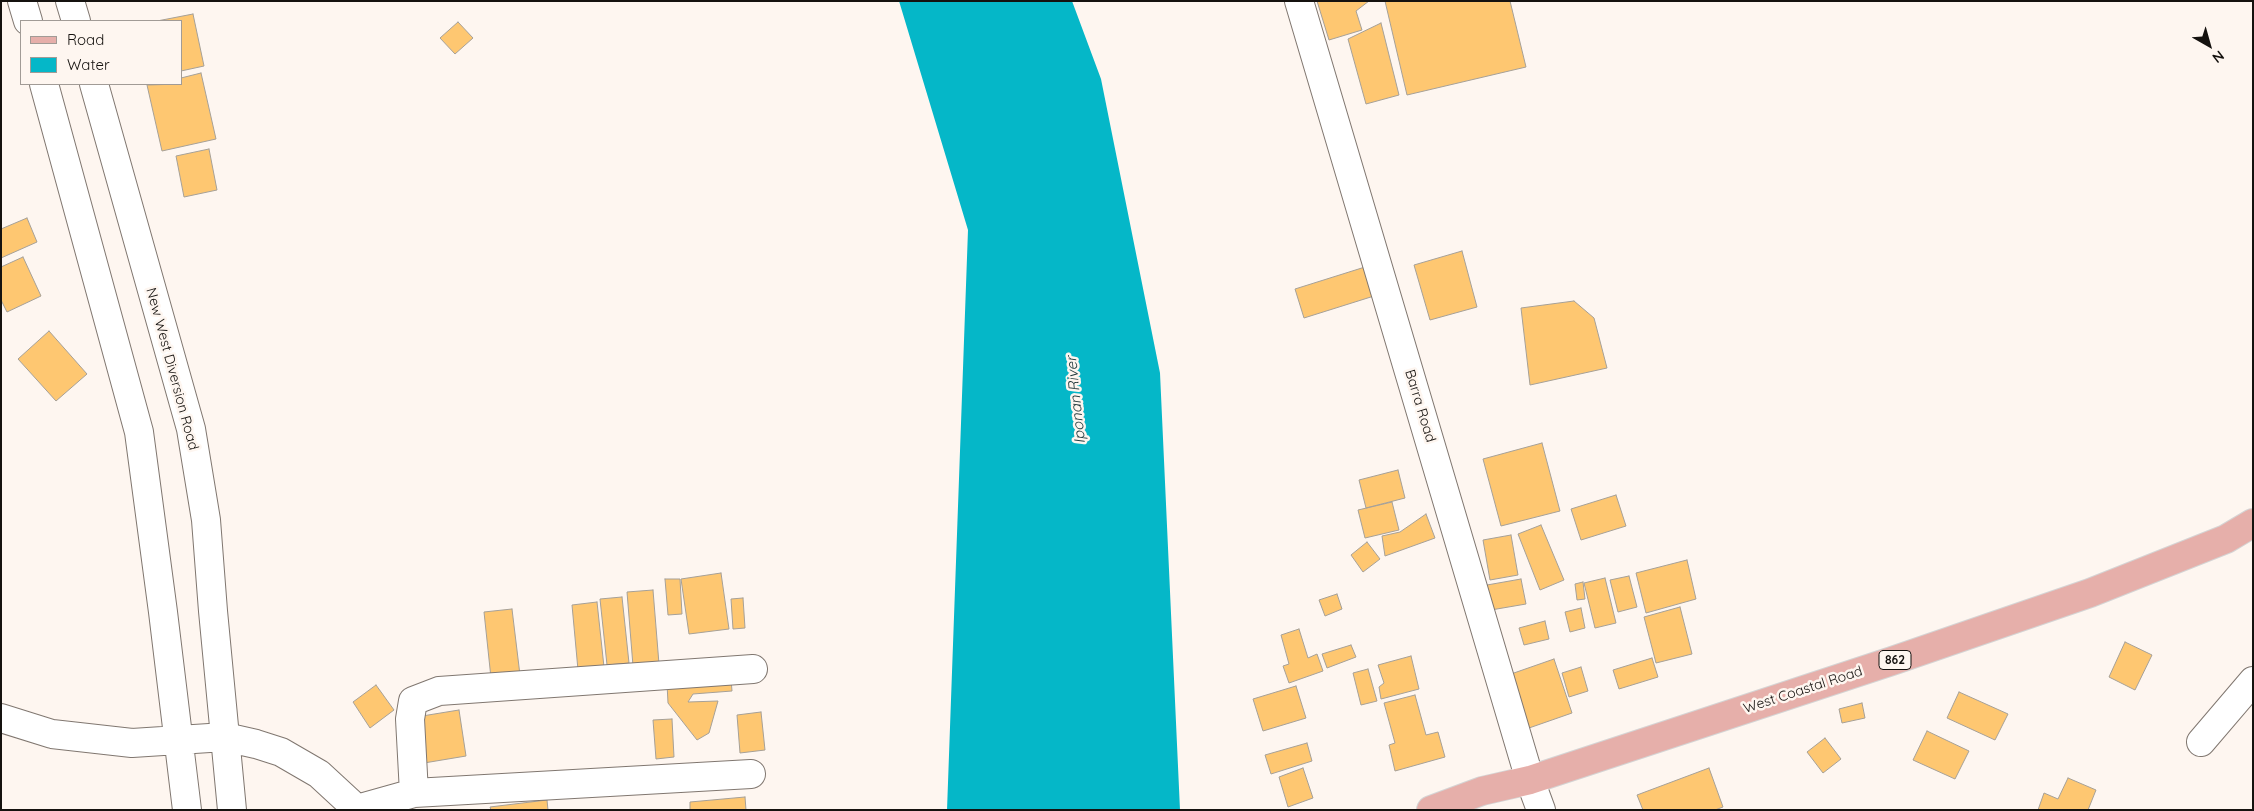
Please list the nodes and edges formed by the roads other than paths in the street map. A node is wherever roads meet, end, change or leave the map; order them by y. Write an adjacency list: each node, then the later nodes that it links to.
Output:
1 (22, 1): 4 (street)
2 (70, 1): 5 (street)
3 (1299, 1): 16 (street, Barra Road)
4 (28, 20)
5 (76, 20)
6 (44, 85): 13 (street)
7 (94, 85): 12 (street, New West Diversion Road)
8 (2253, 523): 16 (main road, West Coastal Road / 862)
9 (753, 669): 17 (street)
10 (2253, 682): 14 (street)
11 (1, 718): 13 (street)
12 (225, 737): 13 (street); 18 (street); 20 (street, New West Diversion Road)
13 (177, 741): 19 (street)
14 (2201, 742)
15 (751, 774): 17 (street)
16 (1530, 780): 21 (main road, West Coastal Road / 862); 22 (street, Barra Road)
17 (414, 793): 18 (street)
18 (357, 809)
19 (187, 810)
20 (232, 810)
21 (1431, 810)
22 (1540, 810)

